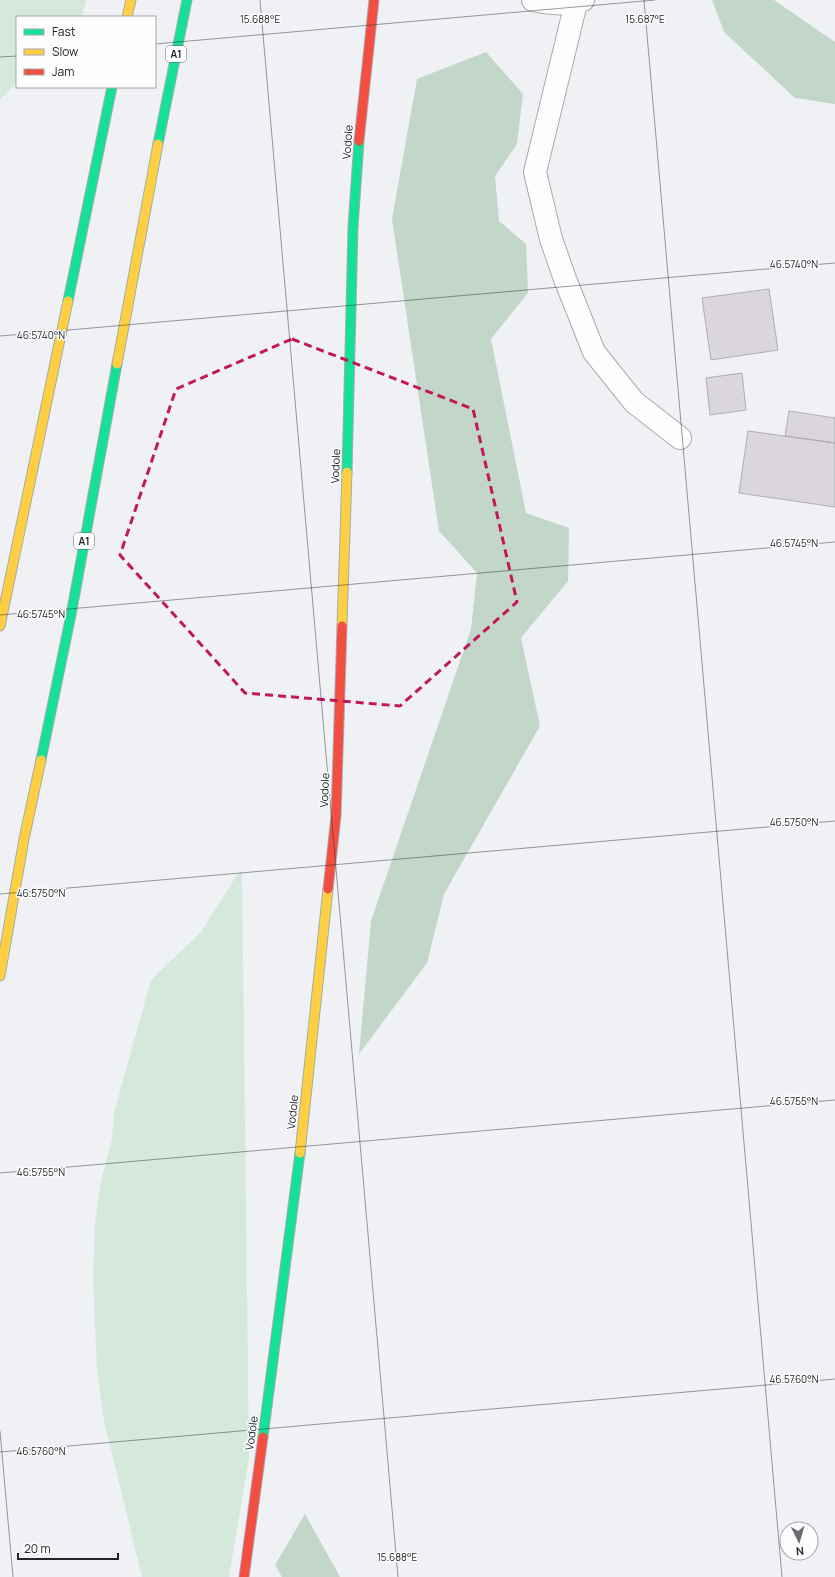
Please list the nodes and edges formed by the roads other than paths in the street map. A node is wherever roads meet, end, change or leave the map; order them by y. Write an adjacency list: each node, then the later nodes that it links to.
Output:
1 (131, 0): 6 (main road)
2 (187, 0): 10 (main road, A1)
3 (374, 0): 11 (main road, Vodole)
4 (533, 0): 5 (street)
5 (580, 2): 8 (street)
6 (127, 16)
7 (112, 88): 9 (main road)
8 (680, 438)
9 (0, 626)
10 (0, 976)
11 (244, 1577)

